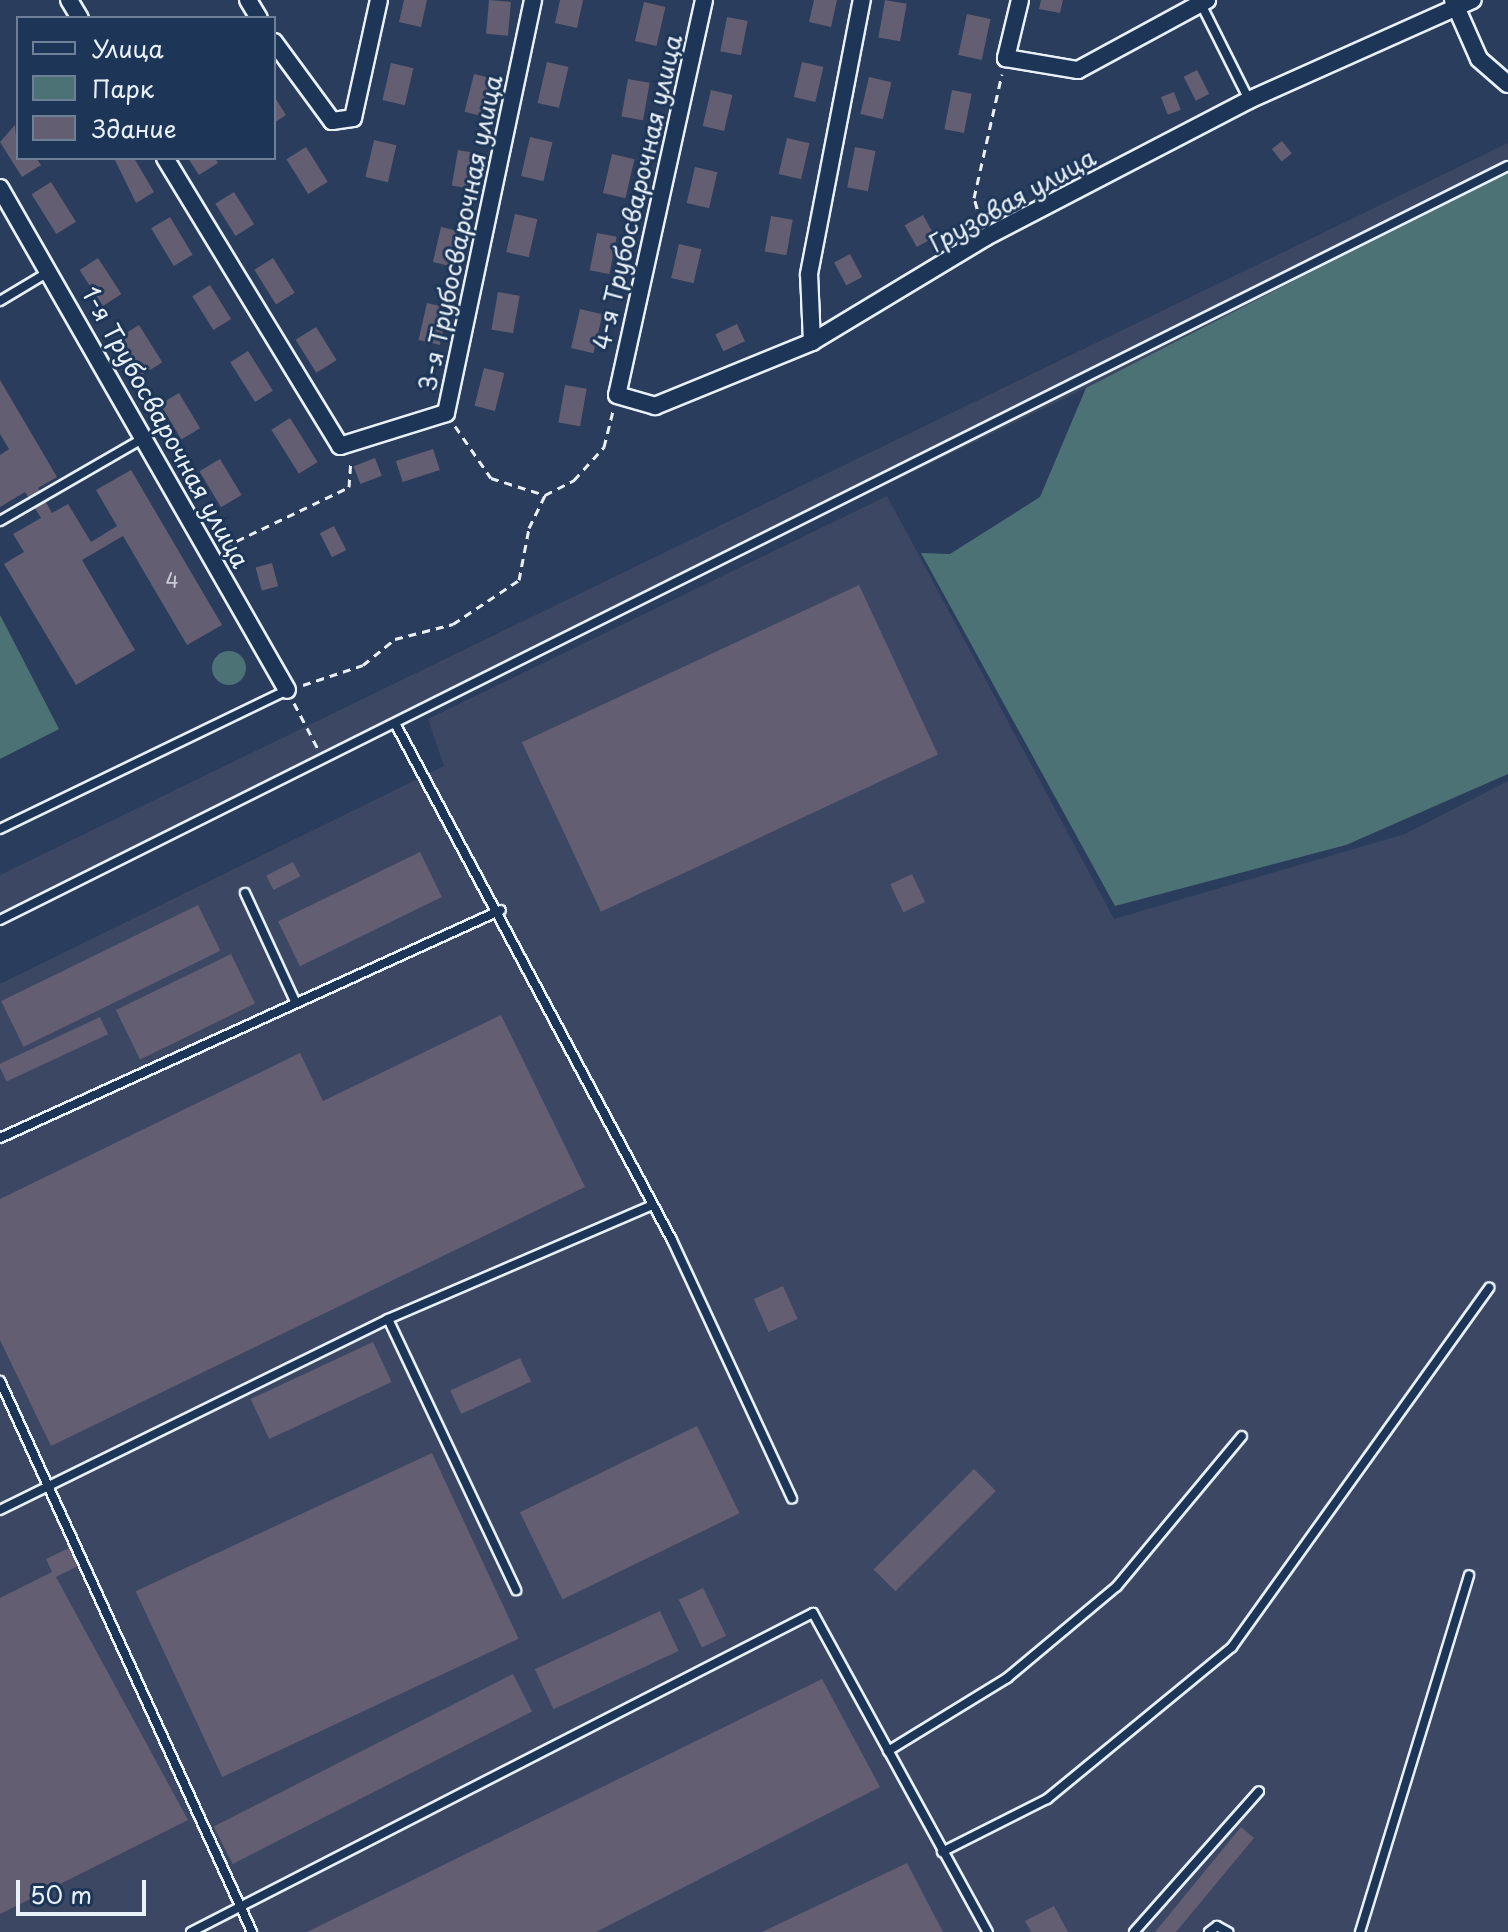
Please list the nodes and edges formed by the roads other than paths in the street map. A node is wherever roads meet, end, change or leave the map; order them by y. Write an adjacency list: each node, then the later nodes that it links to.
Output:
1 (379, 0): 9 (street)
2 (533, 0): 12 (street, 3-я Трубосварочная улица)
3 (704, 0): 18 (street, 4-я Трубосварочная улица)
4 (862, 0): 17 (street)
5 (1020, 0): 7 (street)
6 (1473, 0): 8 (street, Грузовая улица)
7 (1204, 2): 11 (lane)
8 (1454, 4): 10 (street); 11 (street, Грузовая улица)
9 (276, 45)
10 (1508, 84)
11 (1249, 100): 17 (street, Грузовая улица)
12 (166, 160)
13 (1508, 166): 22 (lane)
14 (0, 188): 15 (street, 1-я Трубосварочная улица)
15 (50, 271): 16 (lane); 19 (street, 1-я Трубосварочная улица)
16 (0, 301)
17 (812, 342): 18 (street, Грузовая улица)
18 (617, 395)
19 (144, 438): 20 (lane); 21 (street, 1-я Трубосварочная улица)
20 (0, 521)
21 (287, 690): 23 (lane)
22 (397, 727): 25 (lane); 26 (lane)
23 (0, 829)
24 (245, 893): 27 (lane)
25 (501, 910): 27 (lane); 29 (lane)
26 (0, 920)
27 (294, 999): 28 (lane)
28 (0, 1138)
29 (650, 1206): 31 (lane); 35 (lane)
30 (1489, 1288): 41 (lane)
31 (388, 1319): 34 (lane); 38 (lane)
32 (0, 1381): 34 (lane)
33 (1242, 1436): 39 (lane)
34 (49, 1486): 36 (lane); 42 (lane)
35 (792, 1499)
36 (0, 1510)
37 (1469, 1575): 49 (lane)
38 (516, 1590)
39 (888, 1751): 41 (lane); 42 (lane)
40 (1259, 1791): 46 (lane)
41 (942, 1852): 45 (lane)
42 (243, 1904): 43 (lane); 44 (lane)
43 (191, 1932)
44 (252, 1932)
45 (988, 1932)
46 (1134, 1932)
47 (1209, 1932): 48 (lane)
48 (1228, 1932)
49 (1360, 1932)

